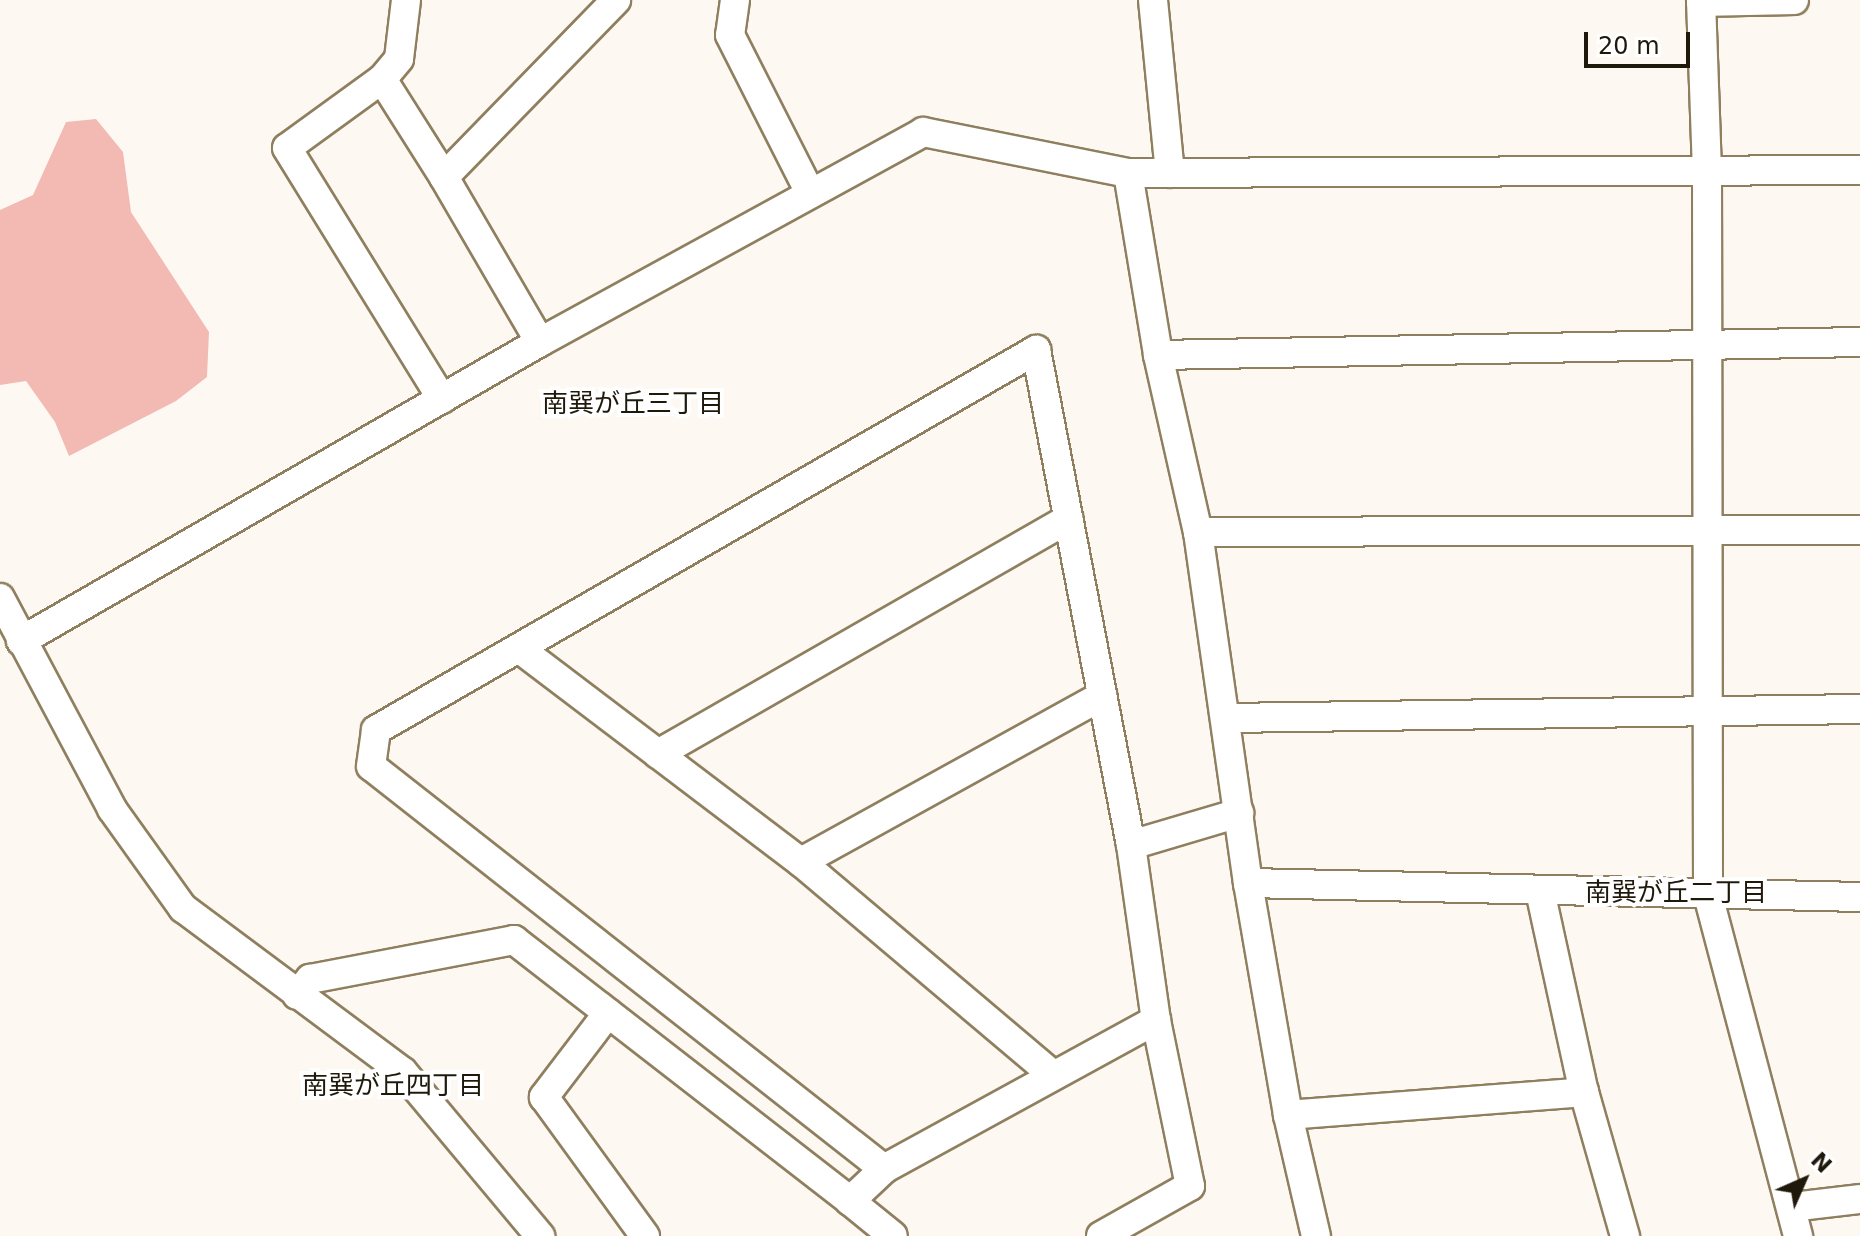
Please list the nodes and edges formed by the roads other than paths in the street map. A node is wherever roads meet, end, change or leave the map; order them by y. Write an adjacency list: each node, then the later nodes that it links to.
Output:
1 (406, 0): 7 (street)
2 (616, 0): 12 (street)
3 (735, 0): 13 (street)
4 (1153, 0): 11 (street)
5 (1794, 0): 6 (street)
6 (1701, 1): 8 (street)
7 (382, 79): 12 (street); 18 (street)
8 (1707, 168): 9 (street); 11 (street); 14 (street)
9 (1860, 170)
10 (1128, 173): 11 (street); 13 (street); 17 (street)
11 (1170, 173)
12 (444, 177): 15 (street)
13 (810, 193): 15 (street)
14 (1707, 341): 16 (street); 17 (street); 20 (street)
15 (540, 342): 18 (street)
16 (1860, 342)
17 (1158, 355): 22 (street)
18 (442, 399): 24 (street)
19 (1068, 519): 25 (street); 26 (street); 30 (street)
20 (1708, 528): 21 (street); 22 (street); 28 (street)
21 (1860, 530)
22 (1198, 532): 29 (street)
23 (0, 598): 24 (street)
24 (21, 641): 38 (street)
25 (520, 649): 30 (street); 44 (street)
26 (1102, 696): 32 (street); 33 (street)
27 (1860, 709): 28 (street)
28 (1708, 711): 29 (street); 36 (street)
29 (1226, 718): 31 (street)
30 (658, 754): 33 (street)
31 (1239, 813): 32 (street); 34 (street)
32 (1131, 845): 40 (street)
33 (801, 862): 41 (street)
34 (1248, 883): 35 (street); 43 (street)
35 (1540, 891): 36 (street); 42 (street)
36 (1708, 895): 37 (street); 47 (street)
37 (1860, 897)
38 (297, 995): 39 (street); 48 (street)
39 (608, 1013): 46 (street); 49 (street)
40 (1156, 1020): 41 (street); 51 (street)
41 (1051, 1073): 44 (street)
42 (1584, 1092): 43 (street); 53 (street)
43 (1288, 1115): 52 (street)
44 (884, 1169): 46 (street)
45 (1860, 1199): 47 (street)
46 (850, 1201): 50 (street)
47 (1792, 1207): 54 (street)
48 (540, 1236)
49 (645, 1236)
50 (893, 1236)
51 (1101, 1236)
52 (1316, 1236)
53 (1625, 1236)
54 (1798, 1236)

